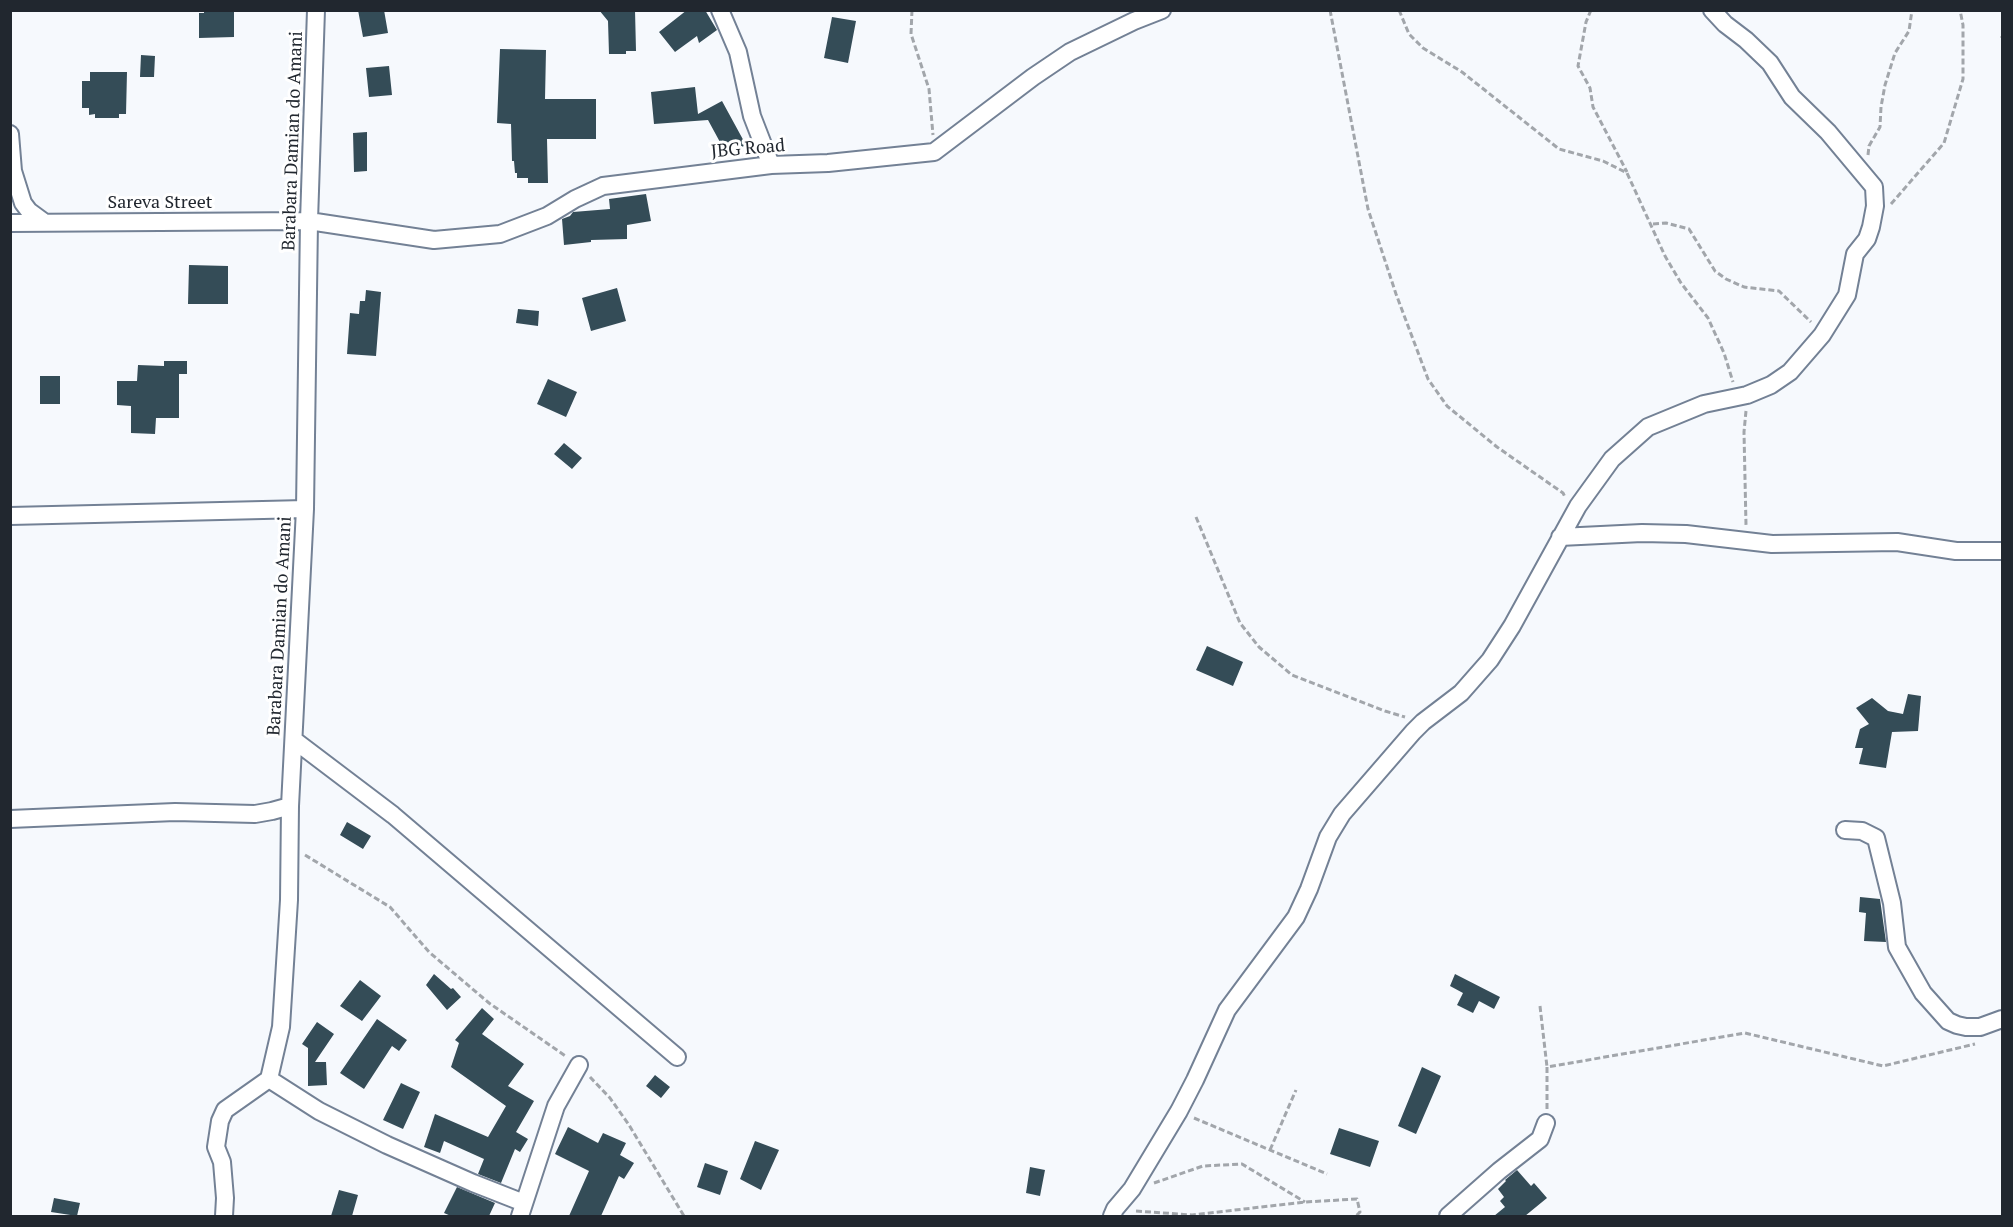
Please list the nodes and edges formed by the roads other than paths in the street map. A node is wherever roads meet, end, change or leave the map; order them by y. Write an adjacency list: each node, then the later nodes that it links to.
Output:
1 (316, 10): 8 (street, Barabara Damian do Amani)
2 (720, 10): 6 (street)
3 (1162, 10): 6 (street, JBG Road)
4 (1713, 10): 13 (street)
5 (10, 134): 7 (street)
6 (771, 165): 8 (street, JBG Road)
7 (12, 177): 9 (street)
8 (309, 221): 9 (street, Sareva Street); 11 (street, Barabara Damian do Amani)
9 (44, 222): 10 (street, Sareva Street)
10 (10, 223)
11 (305, 509): 12 (street); 15 (street, Barabara Damian do Amani)
12 (10, 516)
13 (1565, 530): 14 (street); 25 (street)
14 (2002, 551)
15 (294, 740): 16 (street, Barabara Damian do Amani); 20 (street)
16 (290, 806): 17 (street); 22 (street, Barabara Damian do Amani)
17 (10, 819)
18 (1845, 830): 19 (street)
19 (2002, 1019)
20 (677, 1058)
21 (579, 1065): 24 (street)
22 (269, 1079): 24 (street); 26 (street)
23 (1546, 1123): 27 (street)
24 (522, 1210)
25 (1114, 1213)
26 (224, 1216)
27 (1449, 1216)

